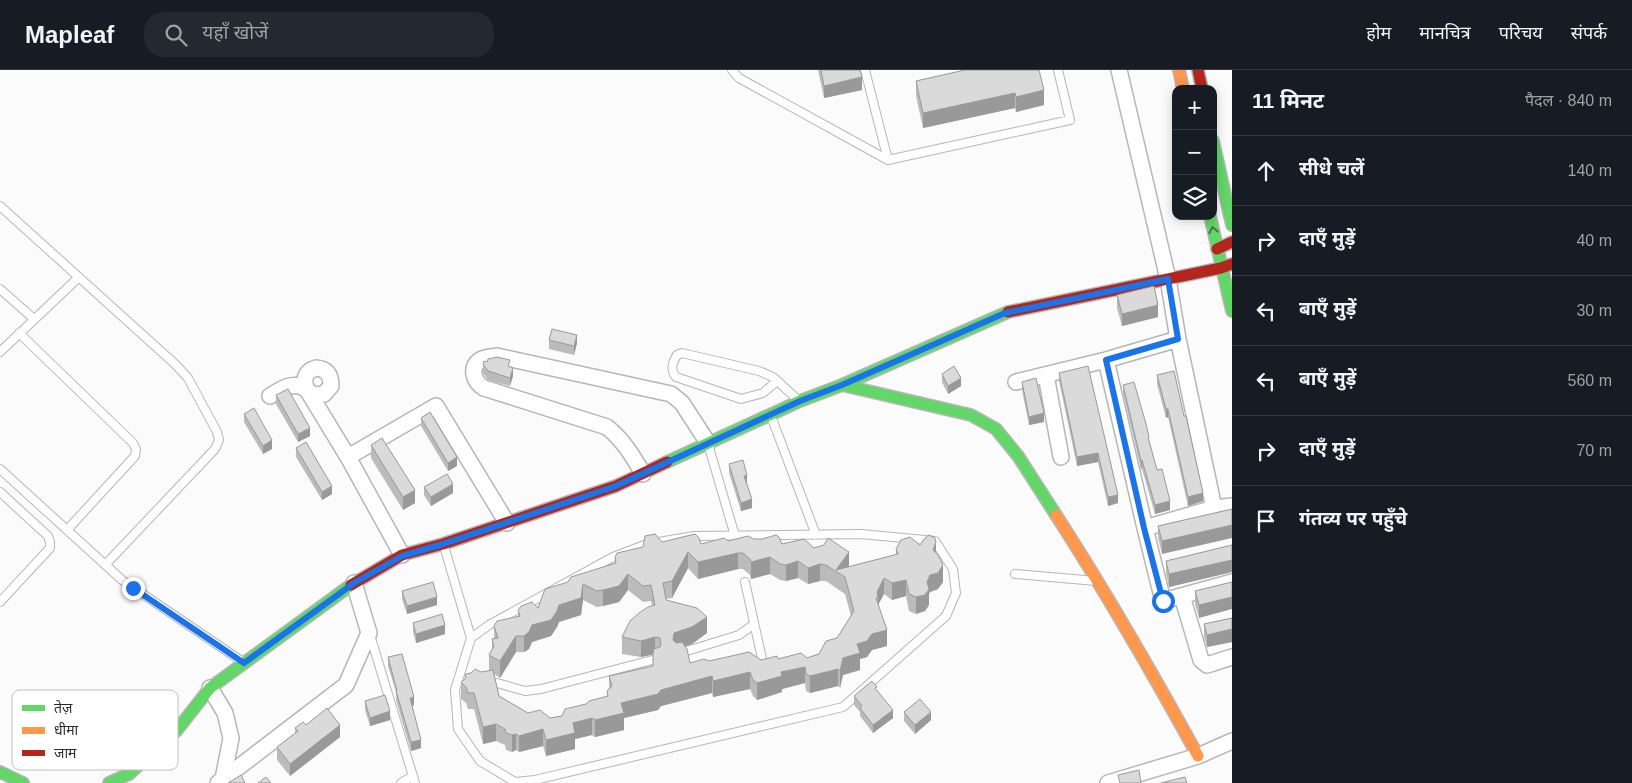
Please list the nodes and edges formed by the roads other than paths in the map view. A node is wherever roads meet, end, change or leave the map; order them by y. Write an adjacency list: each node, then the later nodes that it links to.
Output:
1 (732, 70): 10 (lane)
2 (865, 70): 10 (lane)
3 (1058, 70): 10 (lane)
4 (1119, 70): 18 (street)
5 (1179, 70): 7 (street)
6 (1198, 70): 8 (street)
7 (1182, 85)
8 (1201, 85)
9 (1217, 158): 13 (street)
10 (888, 160)
11 (0, 206): 17 (lane)
12 (1211, 220): 15 (street, one-way to 12)
13 (1232, 225)
14 (1232, 242): 15 (street)
15 (1217, 249): 16 (street)
16 (1227, 266): 18 (street); 20 (street)
17 (78, 277): 21 (lane); 48 (lane)
18 (1168, 279): 23 (street); 29 (street)
19 (0, 289): 21 (lane)
20 (1232, 311)
21 (34, 319): 22 (lane)
22 (19, 333): 24 (lane); 43 (lane)
23 (1178, 339): 25 (street); 40 (street)
24 (0, 352)
25 (1106, 360): 26 (street); 42 (street)
26 (1046, 375): 28 (street); 35 (street)
27 (777, 381): 27 (lane); 31 (lane)
28 (1016, 382)
29 (842, 385): 31 (street); 51 (street)
30 (270, 396): 34 (street)
31 (800, 401): 32 (street)
32 (771, 414): 33 (street); 44 (lane)
33 (708, 443): 37 (street); 37 (street); 45 (lane)
34 (348, 457): 41 (street); 47 (street)
35 (1061, 457)
36 (0, 468): 43 (lane)
37 (643, 474): 41 (street)
38 (0, 492): 55 (lane)
39 (1232, 506): 40 (street)
40 (1214, 508): 42 (street)
41 (507, 523): 46 (street)
42 (1144, 528): 54 (street)
43 (67, 530): 48 (lane)
44 (816, 535): 45 (lane); 58 (lane)
45 (735, 536): 58 (lane)
46 (443, 544): 47 (street); 58 (lane)
47 (402, 556): 53 (street)
48 (106, 564): 62 (lane)
49 (1015, 574): 51 (lane)
50 (745, 582): 56 (lane)
51 (1099, 582): 68 (street)
52 (1232, 582): 54 (street)
53 (354, 583): 57 (street); 62 (street)
54 (1182, 596): 60 (street)
55 (0, 602)
56 (754, 624): 59 (lane); 63 (lane)
57 (369, 633): 72 (lane); 73 (street)
58 (471, 638)
59 (678, 654)
60 (1232, 657)
61 (656, 659): 64 (lane)
62 (244, 663): 65 (street)
63 (763, 663)
64 (497, 683)
65 (210, 688): 66 (street); 73 (street)
66 (178, 729)
67 (1232, 741): 68 (street)
68 (1198, 756): 71 (street)
69 (133, 770): 75 (street)
70 (0, 772): 74 (street)
71 (1146, 777): 77 (street)
72 (414, 779): 76 (lane)
73 (220, 781)
74 (23, 783)
75 (109, 783)
76 (401, 783)
77 (1108, 783)

